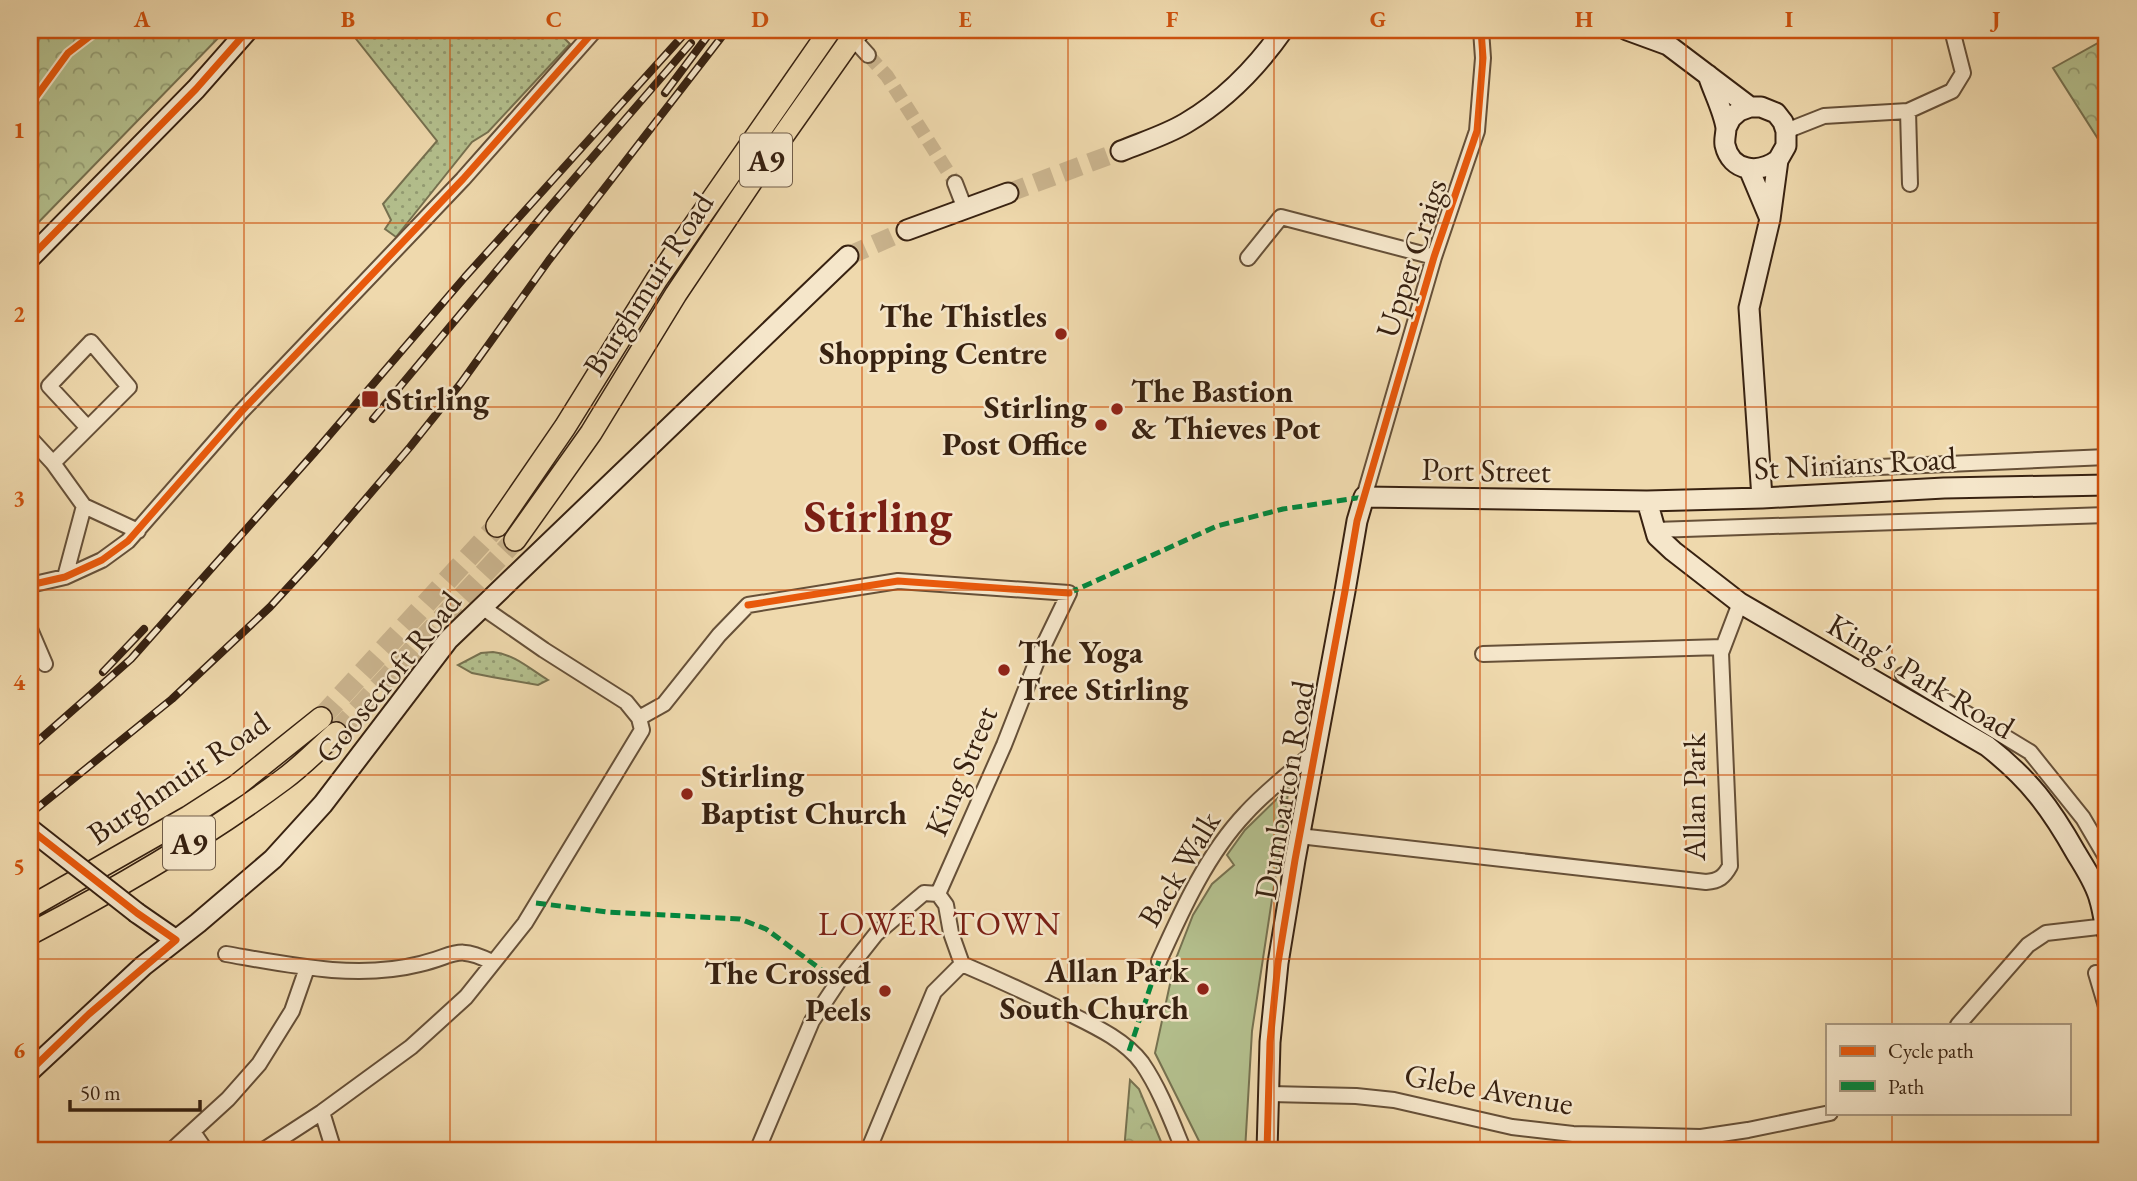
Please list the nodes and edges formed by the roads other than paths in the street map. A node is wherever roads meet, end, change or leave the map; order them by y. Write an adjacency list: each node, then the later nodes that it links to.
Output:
1 (248, 30): 26 (street)
2 (595, 30): 44 (street)
3 (830, 30): 42 (main road, Burghmuir Road / A9)
4 (1283, 30): 15 (street)
5 (1482, 30): 25 (street, Upper Craigs)
6 (1627, 30): 10 (street)
7 (1952, 30): 12 (street)
8 (853, 32): 9 (street); 45 (main road, Burghmuir Road / A9)
9 (868, 55)
10 (1708, 75): 11 (street); 13 (street)
11 (1750, 107): 13 (street); 14 (street)
12 (1908, 111): 14 (street); 19 (street)
13 (1726, 128): 17 (street)
14 (1786, 131): 16 (street)
15 (1121, 151)
16 (1778, 160): 17 (street); 22 (street)
17 (1749, 169): 22 (street)
18 (955, 183): 21 (street)
19 (1910, 184)
20 (1009, 193): 21 (street)
21 (965, 209): 23 (street)
22 (1770, 219): 37 (street)
23 (908, 230)
24 (848, 256): 49 (street, Goosecroft Road)
25 (1434, 257): 27 (street); 36 (street, Upper Craigs)
26 (30, 258)
27 (1248, 258)
28 (88, 428): 28 (street); 31 (street)
29 (32, 446): 31 (street)
30 (2107, 457): 32 (street)
31 (53, 463): 40 (street)
32 (1942, 463): 33 (street); 35 (street)
33 (1833, 469)
34 (2107, 485): 35 (street, St Ninians Road)
35 (1944, 488): 37 (street, St Ninians Road)
36 (1364, 497): 38 (street, Port Street); 56 (street, Dumbarton Road)
37 (1762, 498): 39 (street, St Ninians Road)
38 (1606, 502): 39 (street, St Ninians Road)
39 (1647, 502): 43 (street)
40 (84, 506): 44 (street); 46 (street)
41 (2107, 515): 43 (street)
42 (497, 526)
43 (1655, 530): 48 (street)
44 (138, 531): 46 (street)
45 (515, 540)
46 (65, 578): 47 (street)
47 (30, 585)
48 (1740, 603): 51 (street, Allan Park); 62 (street, King's Park Road)
49 (482, 607): 55 (street); 64 (street, Goosecroft Road)
50 (30, 629): 53 (street)
51 (1723, 647): 52 (street); 58 (street, Allan Park)
52 (1483, 654)
53 (45, 664)
54 (1903, 675): 59 (street)
55 (639, 718): 60 (street, King Street); 67 (street)
56 (1314, 752): 58 (street, Dumbarton Road); 66 (street, Back Walk)
57 (30, 829): 64 (street, bridge)
58 (1299, 836): 74 (street, Dumbarton Road)
59 (2107, 859)
60 (938, 894): 68 (street); 84 (street)
61 (30, 907): 63 (main road, Burghmuir Road / A9)
62 (2106, 928): 72 (street)
63 (30, 934)
64 (176, 940): 73 (street, Goosecroft Road)
65 (226, 954): 69 (street)
66 (1159, 961)
67 (492, 962): 69 (street); 75 (street)
68 (962, 964): 85 (street); 86 (street)
69 (307, 968): 77 (street)
70 (2095, 973): 71 (street)
71 (2107, 1010)
72 (1959, 1024)
73 (30, 1071)
74 (1268, 1094): 78 (street, Glebe Avenue); 87 (street, Dumbarton Road)
75 (322, 1112): 82 (street); 83 (street)
76 (1826, 1114): 79 (street, Glebe Avenue)
77 (192, 1132): 80 (street); 81 (street)
78 (1573, 1134): 79 (street, Glebe Avenue); 88 (street)
79 (1701, 1137): 89 (street)
80 (171, 1151)
81 (206, 1151)
82 (262, 1151)
83 (334, 1151)
84 (757, 1151)
85 (868, 1151)
86 (1184, 1151)
87 (1267, 1151)
88 (1573, 1151)
89 (1709, 1151)

